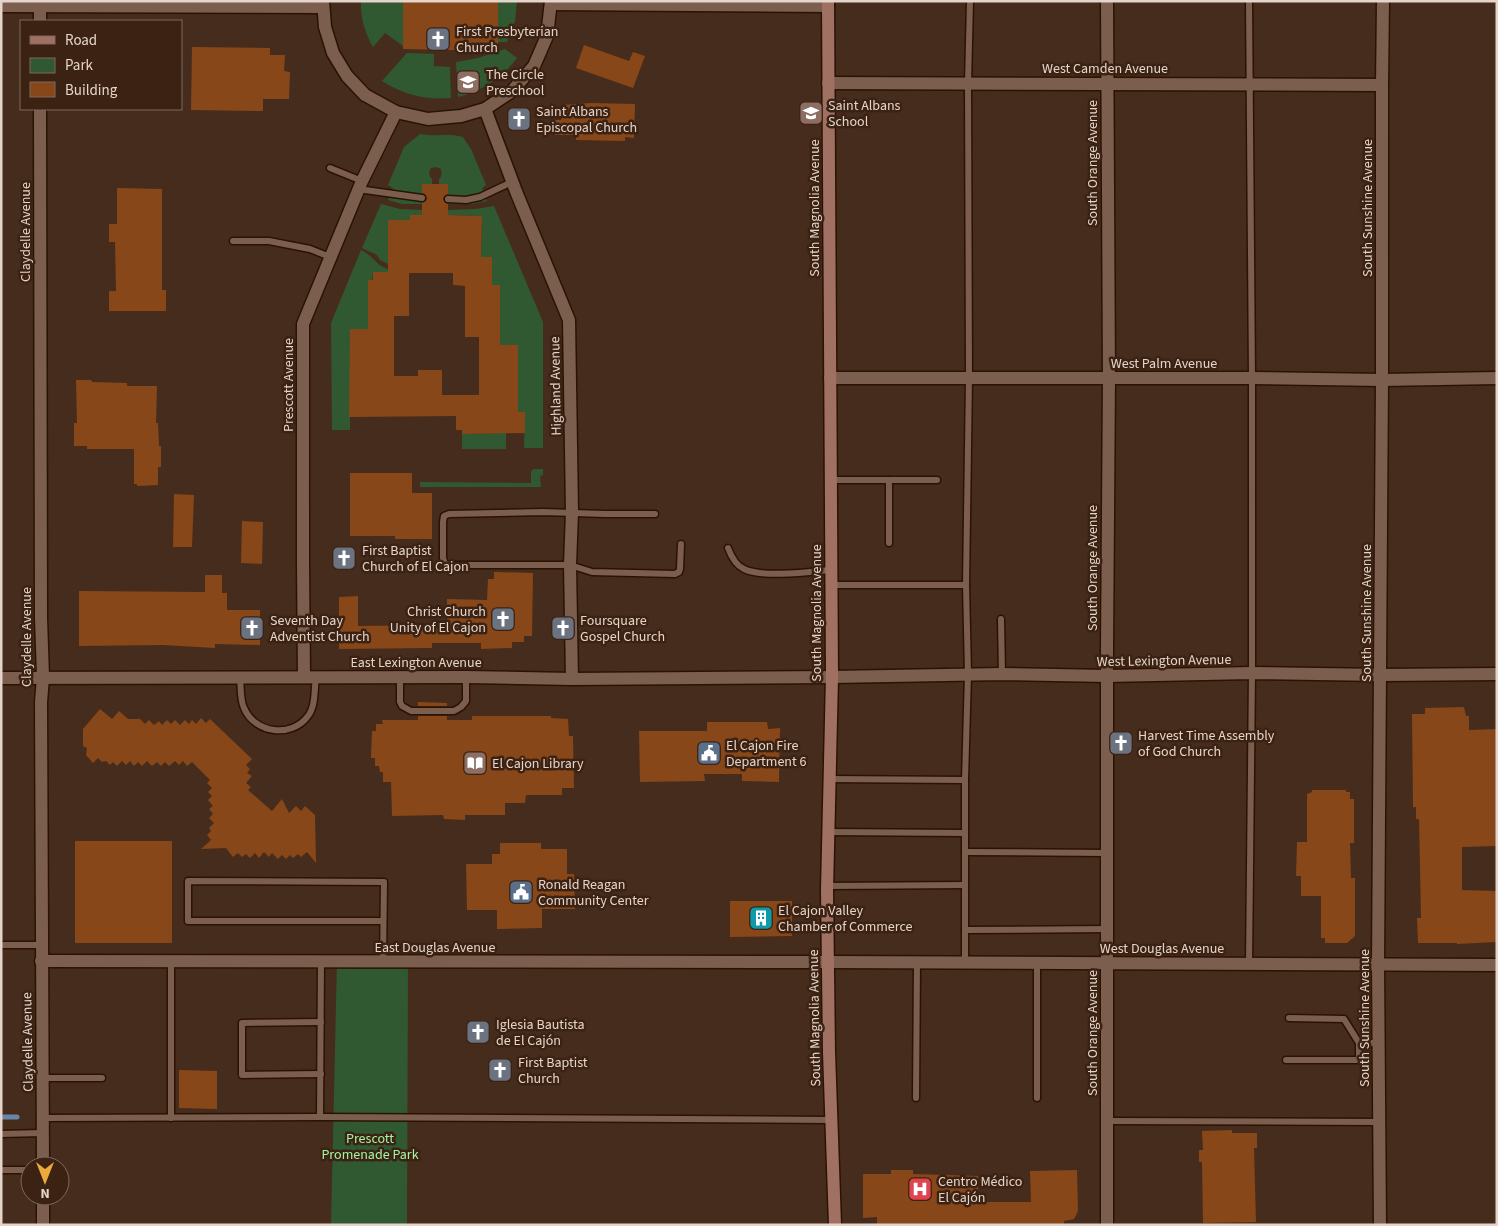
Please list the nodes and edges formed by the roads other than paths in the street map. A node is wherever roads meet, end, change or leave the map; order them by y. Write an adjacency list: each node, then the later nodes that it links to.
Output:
1 (970, 1): 12 (lane)
2 (1107, 1): 13 (street, South Orange Avenue)
3 (1249, 1): 14 (lane)
4 (1383, 1): 15 (street, South Sunshine Avenue)
5 (551, 2): 8 (street); 16 (street)
6 (40, 3): 7 (street); 9 (street); 10 (street)
7 (323, 4): 18 (street)
8 (828, 4): 11 (main road, South Magnolia Avenue)
9 (1, 6)
10 (40, 20)
11 (828, 83): 12 (street, West Camden Avenue); 26 (main road, South Magnolia Avenue)
12 (968, 84): 13 (street, West Camden Avenue); 27 (lane)
13 (1107, 84): 14 (street, West Camden Avenue); 28 (street, South Orange Avenue)
14 (1250, 84): 15 (street, West Camden Avenue); 29 (lane)
15 (1382, 84): 31 (street, South Sunshine Avenue)
16 (485, 109): 18 (street); 20 (street, Highland Avenue)
17 (40, 110): 51 (street, Claydelle Avenue)
18 (396, 112): 21 (street, Prescott Avenue)
19 (330, 168): 21 (lane)
20 (512, 182): 23 (lane); 35 (street, Highland Avenue)
21 (360, 185): 22 (lane); 25 (street, Prescott Avenue)
22 (422, 198)
23 (448, 199)
24 (233, 241): 25 (lane)
25 (330, 257): 53 (street, Prescott Avenue)
26 (830, 378): 27 (street, West Palm Avenue); 32 (main road, South Magnolia Avenue)
27 (969, 378): 28 (street, West Palm Avenue); 43 (lane)
28 (1108, 378): 29 (street, West Palm Avenue); 50 (street, South Orange Avenue)
29 (1252, 378): 31 (street, West Palm Avenue); 45 (lane)
30 (1497, 378): 31 (street, West Palm Avenue)
31 (1382, 380): 49 (street, South Sunshine Avenue)
32 (830, 480): 33 (lane); 41 (main road, South Magnolia Avenue)
33 (889, 480): 34 (lane); 37 (lane)
34 (937, 480)
35 (572, 512): 36 (lane); 40 (street, Highland Avenue); 40 (lane)
36 (655, 514)
37 (889, 543)
38 (681, 544): 40 (lane)
39 (728, 548): 41 (lane)
40 (570, 566): 58 (street, Highland Avenue)
41 (830, 570): 42 (main road, South Magnolia Avenue)
42 (830, 585): 43 (lane); 56 (main road, South Magnolia Avenue)
43 (966, 585): 46 (lane)
44 (1001, 619): 47 (lane)
45 (1252, 673): 49 (street, West Lexington Avenue); 50 (street, West Lexington Avenue); 81 (lane)
46 (968, 674): 47 (street, West Lexington Avenue); 56 (street, West Lexington Avenue); 60 (lane)
47 (1002, 674): 50 (street, West Lexington Avenue)
48 (1497, 674): 49 (street, West Lexington Avenue)
49 (1381, 675): 82 (street, South Sunshine Avenue)
50 (1107, 676): 64 (street, South Orange Avenue)
51 (43, 677): 52 (street, East Lexington Avenue); 57 (street, East Lexington Avenue); 71 (street, Claydelle Avenue)
52 (240, 677): 53 (street, East Lexington Avenue); 53 (lane)
53 (310, 677): 54 (street, East Lexington Avenue)
54 (400, 677): 55 (street, East Lexington Avenue); 55 (lane)
55 (466, 677): 58 (street, East Lexington Avenue)
56 (832, 677): 58 (street, East Lexington Avenue); 59 (main road, South Magnolia Avenue)
57 (1, 678)
58 (572, 679)
59 (828, 779): 60 (lane); 61 (main road, South Magnolia Avenue)
60 (965, 780): 62 (lane)
61 (827, 832): 62 (lane); 66 (main road, South Magnolia Avenue)
62 (965, 833): 63 (lane)
63 (965, 852): 64 (lane); 65 (lane)
64 (1107, 853): 68 (street, South Orange Avenue)
65 (965, 885): 66 (lane); 69 (lane)
66 (826, 886): 76 (main road, South Magnolia Avenue)
67 (383, 921): 67 (lane); 75 (lane)
68 (1107, 929): 69 (lane); 80 (street, South Orange Avenue)
69 (965, 930): 78 (lane)
70 (1, 945): 71 (lane)
71 (41, 945): 72 (street, Claydelle Avenue)
72 (41, 961): 73 (street, East Douglas Avenue); 90 (street, Claydelle Avenue)
73 (171, 961): 74 (street, East Douglas Avenue); 96 (lane)
74 (321, 961): 75 (street, East Douglas Avenue); 85 (lane)
75 (383, 962): 76 (street, East Douglas Avenue)
76 (828, 962): 77 (street, West Douglas Avenue); 97 (main road, South Magnolia Avenue)
77 (917, 963): 78 (street, West Douglas Avenue); 92 (lane)
78 (965, 963): 79 (street, West Douglas Avenue)
79 (1037, 963): 80 (street, West Douglas Avenue); 93 (lane)
80 (1107, 963): 81 (street, West Douglas Avenue); 98 (street, South Orange Avenue)
81 (1249, 964): 82 (street, West Douglas Avenue)
82 (1378, 964): 83 (street, West Douglas Avenue); 87 (street, South Sunshine Avenue)
83 (1497, 965)
84 (1289, 1018): 86 (lane)
85 (321, 1022): 89 (lane); 89 (lane)
86 (1358, 1043): 87 (lane); 88 (lane)
87 (1378, 1043): 99 (street, South Sunshine Avenue)
88 (1286, 1060)
89 (321, 1074): 94 (lane)
90 (43, 1078): 91 (lane); 95 (street, Claydelle Avenue)
91 (102, 1078)
92 (916, 1098)
93 (1037, 1098)
94 (320, 1117): 96 (lane); 97 (lane)
95 (43, 1118): 96 (lane); 100 (street, Claydelle Avenue)
96 (171, 1118)
97 (831, 1120): 107 (main road, South Magnolia Avenue)
98 (1107, 1122): 99 (lane); 108 (street, South Orange Avenue)
99 (1379, 1122): 109 (street, South Sunshine Avenue)
100 (43, 1133): 101 (lane); 102 (street, Claydelle Avenue)
101 (1, 1134)
102 (43, 1156)
103 (1, 1170): 104 (lane)
104 (20, 1170)
105 (43, 1206): 106 (street)
106 (43, 1225)
107 (835, 1225)
108 (1107, 1225)
109 (1380, 1225)

